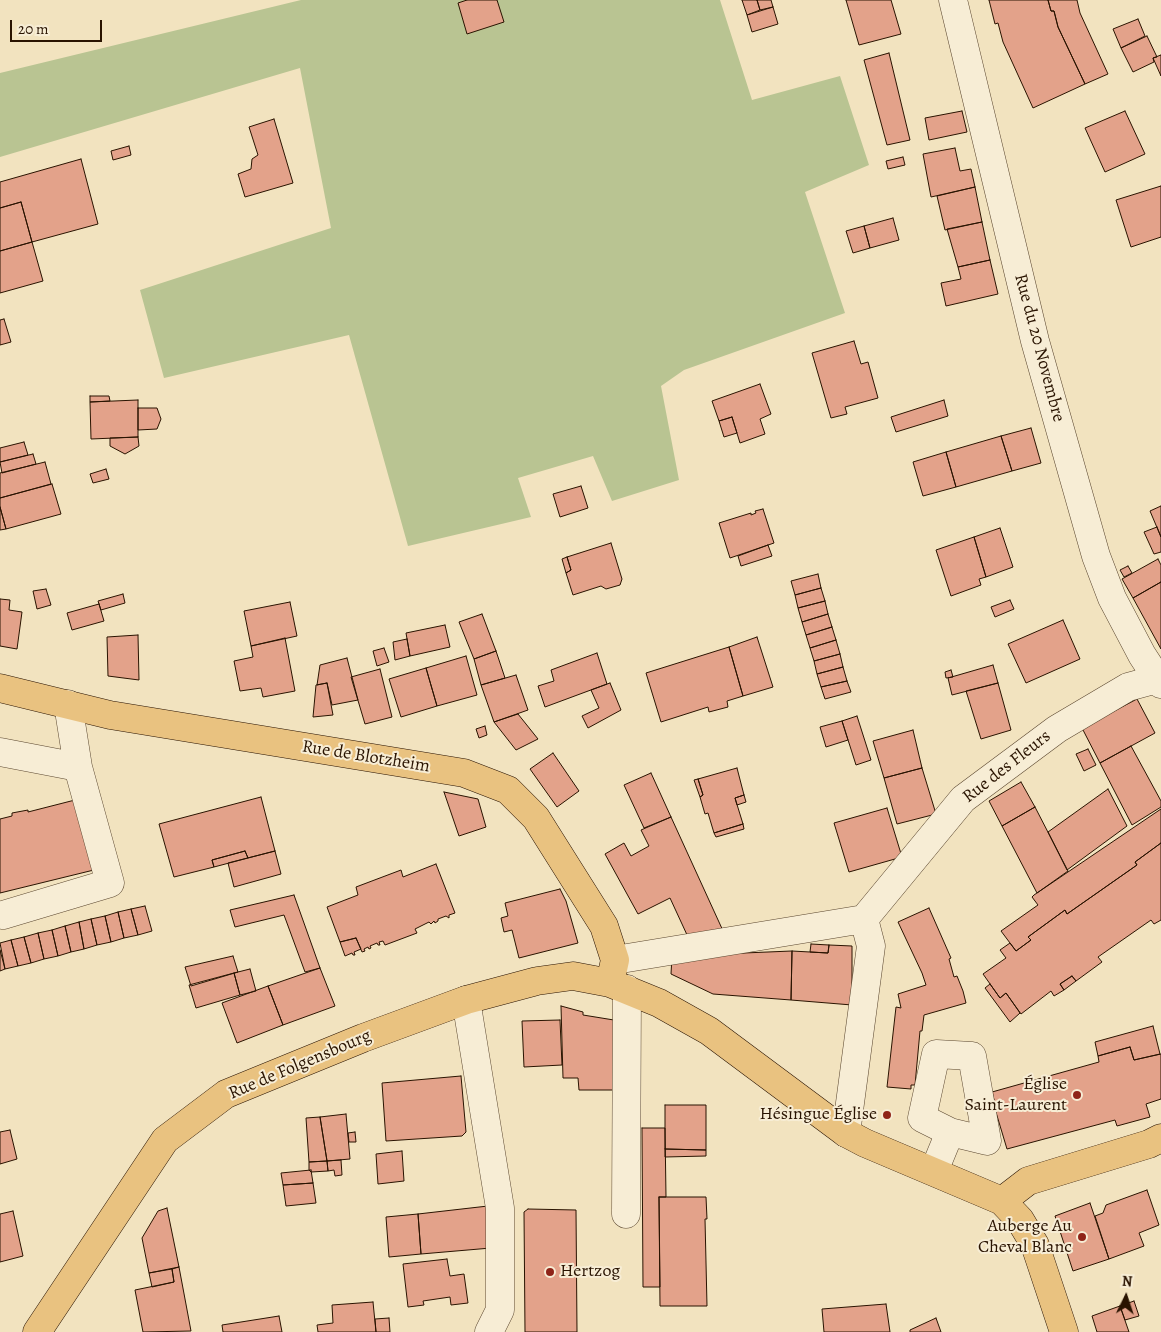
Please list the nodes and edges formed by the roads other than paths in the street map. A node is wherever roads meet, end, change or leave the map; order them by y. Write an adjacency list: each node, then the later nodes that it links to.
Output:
1 (953, 0): 2 (street, Rue du 20 Novembre)
2 (1160, 680): 8 (street, Rue des Fleurs)
3 (0, 688): 4 (main road, Rue de Blotzheim)
4 (68, 704): 6 (street); 9 (main road, Rue de Blotzheim)
5 (0, 752): 6 (street)
6 (78, 767): 7 (street)
7 (3, 914)
8 (864, 919): 9 (street); 12 (street)
9 (618, 978): 10 (main road, Rue de Folgensbourg); 12 (main road, Rue de Folgensbourg); 16 (street)
10 (466, 1000): 17 (main road, Rue de Folgensbourg); 18 (street)
11 (950, 1132): 14 (street)
12 (846, 1133): 14 (main road, Rue de Folgensbourg)
13 (1161, 1138): 15 (main road)
14 (934, 1171): 15 (main road, Rue de Folgensbourg)
15 (1002, 1201): 19 (main road)
16 (626, 1214)
17 (37, 1332)
18 (489, 1332)
19 (1064, 1332)

